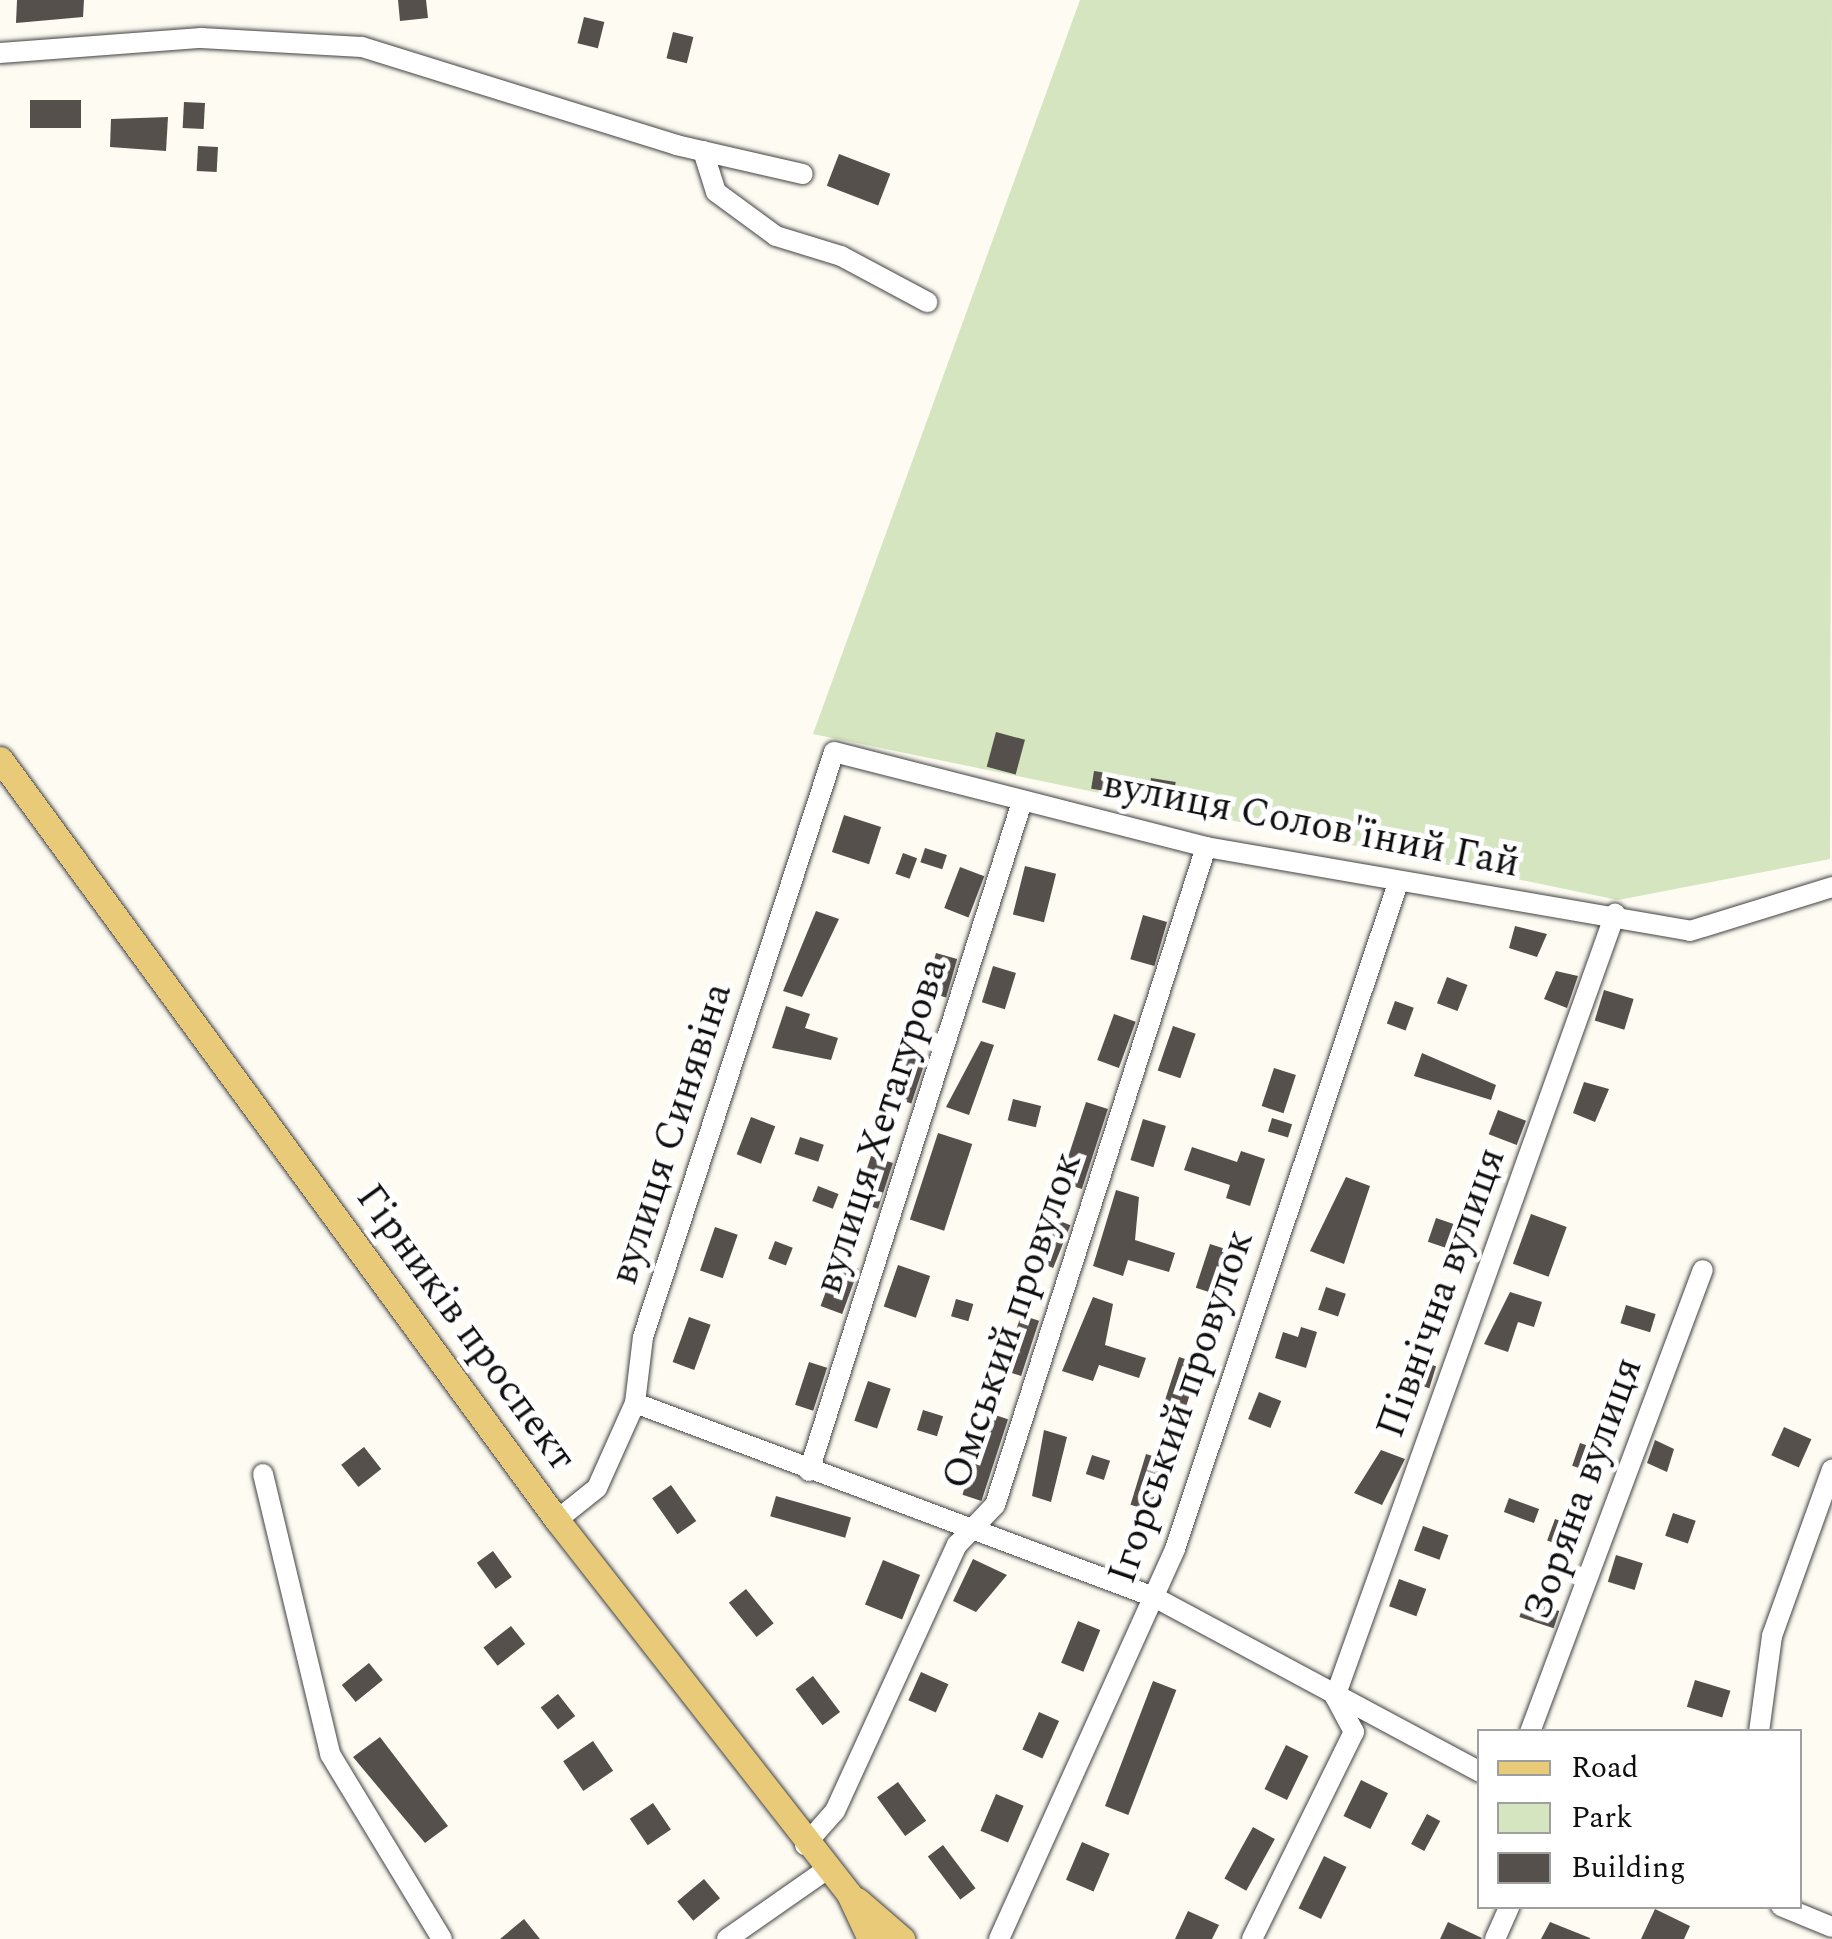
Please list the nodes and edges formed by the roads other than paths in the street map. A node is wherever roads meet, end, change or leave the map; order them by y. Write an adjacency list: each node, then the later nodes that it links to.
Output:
1 (0, 53): 2 (street)
2 (703, 151): 3 (street); 4 (street)
3 (803, 174)
4 (928, 302)
5 (834, 752): 7 (street, вулиця Солов'їний Гай); 13 (street, вулиця Синявіна)
6 (0, 759): 17 (main road, Гірників проспект)
7 (1022, 802): 8 (street, вулиця Солов'їний Гай); 15 (street, вулиця Хетагурова)
8 (1206, 847): 9 (street, вулиця Солов'їний Гай); 18 (street, Омський провулок)
9 (1397, 886): 11 (street, вулиця Солов'їний Гай); 19 (street, Ігорський провулок)
10 (1832, 887): 11 (street, вулиця Солов'їний Гай)
11 (1615, 914): 20 (street, Північна вулиця)
12 (1703, 1270): 21 (street, Зоряна вулиця)
13 (635, 1404): 15 (street); 17 (street, вулиця Синявіна)
14 (1832, 1469): 22 (street)
15 (808, 1470): 18 (street)
16 (262, 1474): 30 (street)
17 (558, 1520): 24 (main road, Гірників проспект)
18 (972, 1530): 19 (street); 24 (street, Омський провулок)
19 (1154, 1597): 20 (street); 34 (street, Ігорський провулок)
20 (1335, 1697): 23 (street); 35 (street)
21 (1531, 1729)
22 (1759, 1729)
23 (1477, 1770)
24 (806, 1845): 25 (main road, Гірників проспект)
25 (826, 1870): 26 (main road, Гірників проспект); 31 (street)
26 (849, 1894): 32 (main road, Гірників проспект); 33 (main road)
27 (1509, 1909): 36 (street)
28 (1788, 1909): 29 (street)
29 (1832, 1927)
30 (442, 1939)
31 (727, 1939)
32 (870, 1939)
33 (902, 1939)
34 (999, 1939)
35 (1252, 1939)
36 (1495, 1939)

